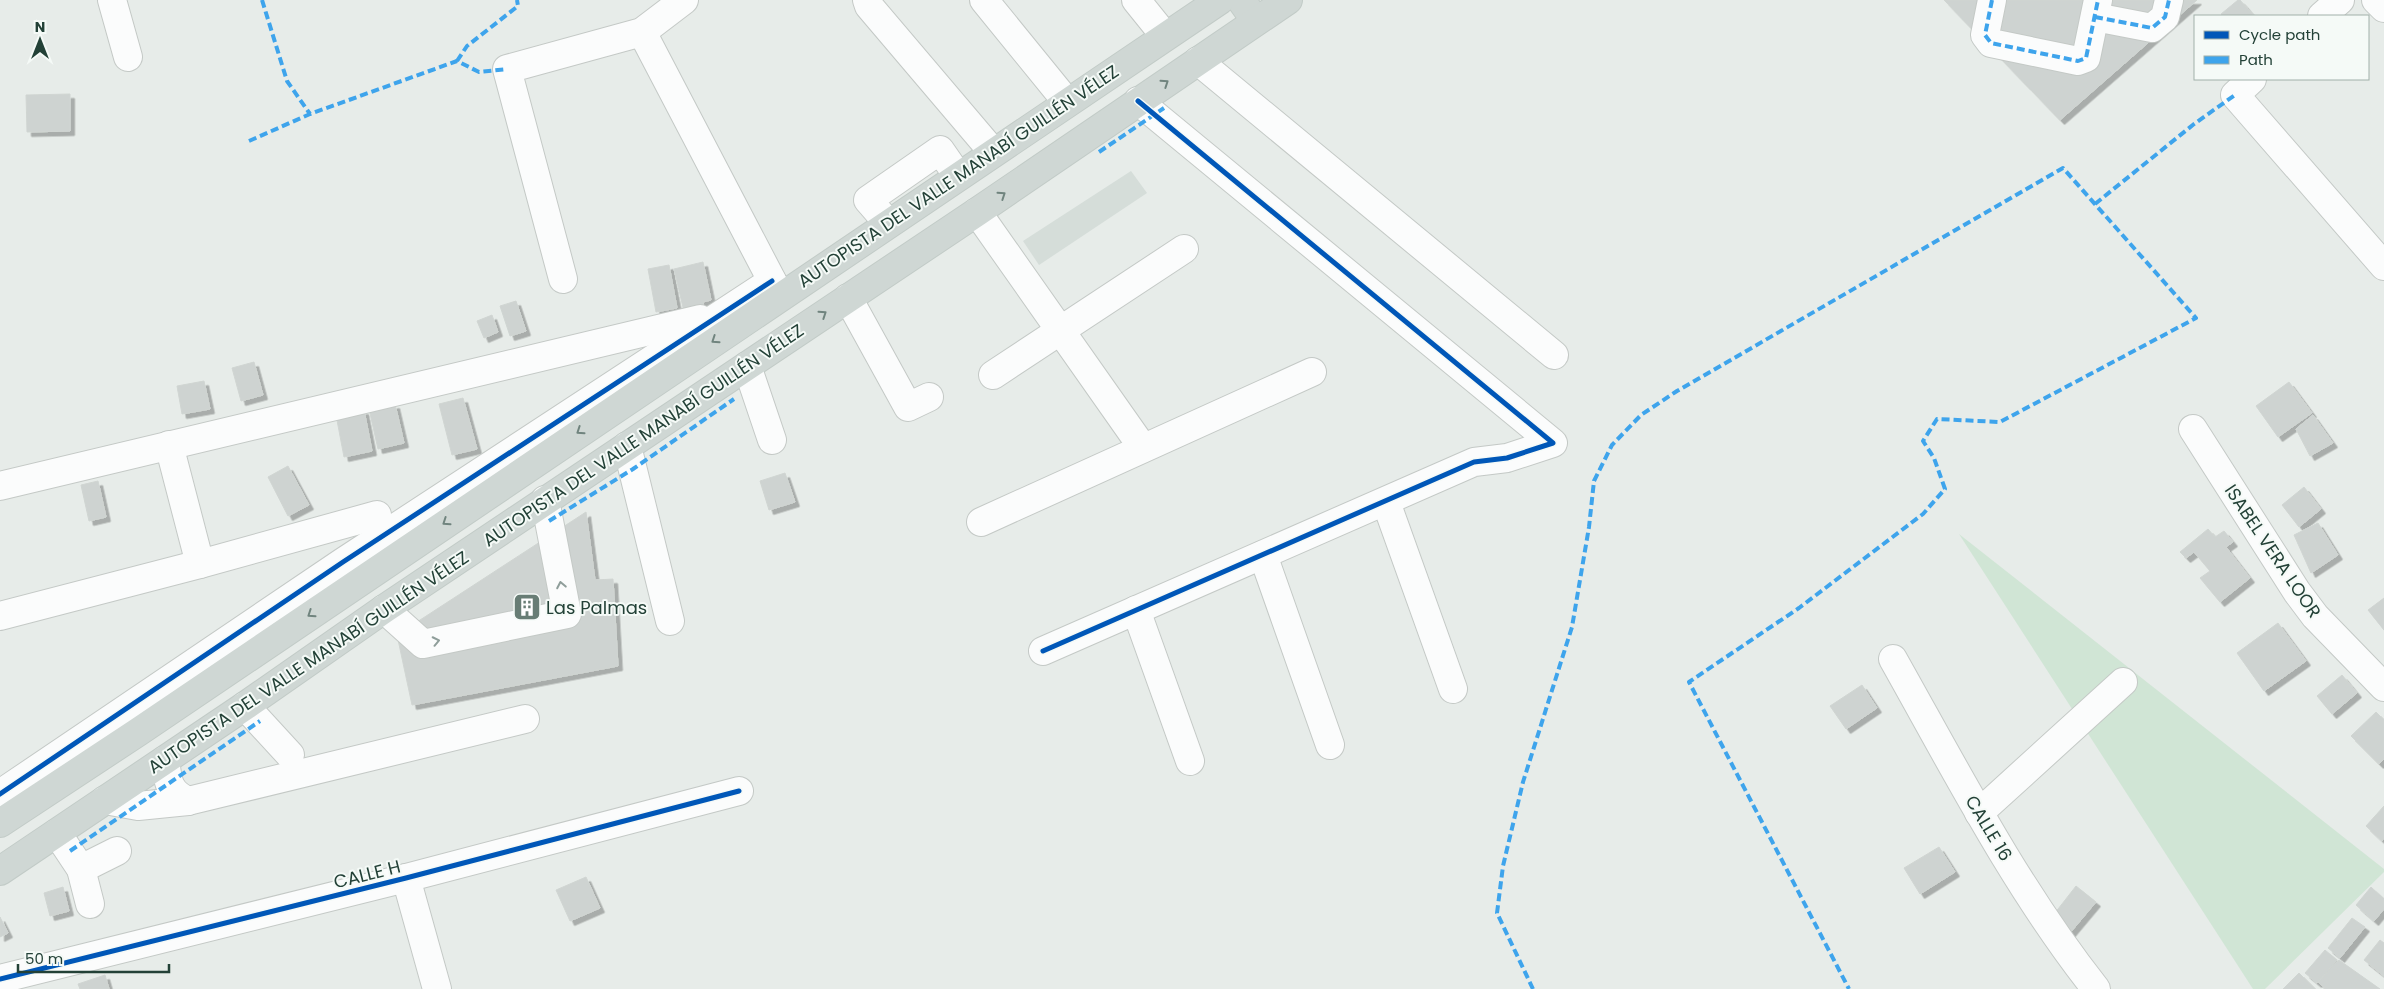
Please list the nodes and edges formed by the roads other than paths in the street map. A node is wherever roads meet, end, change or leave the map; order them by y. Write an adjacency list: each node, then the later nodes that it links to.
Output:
1 (112, 0): 18 (street)
2 (684, 0): 16 (street)
3 (867, 0): 23 (street)
4 (984, 0): 22 (street)
5 (1136, 0): 17 (street)
6 (1220, 0): 17 (main road, AUTOPISTA DEL VALLE MANABÍ GUILLÉN VÉLEZ)
7 (1288, 0): 14 (main road, AUTOPISTA DEL VALLE MANABÍ GUILLÉN VÉLEZ)
8 (1992, 0): 13 (street)
9 (2168, 0): 13 (street)
10 (2340, 0): 15 (street)
11 (2376, 0): 12 (street)
12 (2384, 8)
13 (2096, 9)
14 (1248, 11): 19 (main road, AUTOPISTA DEL VALLE MANABÍ GUILLÉN VÉLEZ)
15 (2323, 15)
16 (642, 32): 27 (street); 28 (street)
17 (1165, 36): 22 (main road, AUTOPISTA DEL VALLE MANABÍ GUILLÉN VÉLEZ)
18 (128, 57)
19 (1198, 61): 21 (main road, AUTOPISTA DEL VALLE MANABÍ GUILLÉN VÉLEZ, one-way to 19); 32 (street)
20 (2251, 80): 26 (street)
21 (1138, 101): 24 (main road, AUTOPISTA DEL VALLE MANABÍ GUILLÉN VÉLEZ, one-way to 21); 44 (street)
22 (1067, 102): 23 (main road, AUTOPISTA DEL VALLE MANABÍ GUILLÉN VÉLEZ)
23 (993, 152): 28 (main road, AUTOPISTA DEL VALLE MANABÍ GUILLÉN VÉLEZ)
24 (977, 212): 29 (main road, AUTOPISTA DEL VALLE MANABÍ GUILLÉN VÉLEZ); 31 (street)
25 (1184, 249): 31 (street)
26 (2384, 266)
27 (563, 279)
28 (772, 295): 30 (street); 50 (main road, AUTOPISTA DEL VALLE MANABÍ GUILLÉN VÉLEZ, one-way to 50)
29 (848, 298): 33 (main road, AUTOPISTA DEL VALLE MANABÍ GUILLÉN VÉLEZ, one-way to 29); 36 (street)
30 (719, 315): 39 (street); 50 (street)
31 (1061, 330): 35 (street); 41 (street)
32 (1554, 355)
33 (747, 366): 38 (street); 40 (main road, AUTOPISTA DEL VALLE MANABÍ GUILLÉN VÉLEZ)
34 (1312, 372): 41 (street)
35 (993, 374)
36 (929, 397)
37 (2193, 429): 58 (street, ISABEL VERA LOOR)
38 (772, 440)
39 (169, 445): 42 (street); 49 (street)
40 (627, 446): 43 (main road, AUTOPISTA DEL VALLE MANABÍ GUILLÉN VÉLEZ); 54 (street)
41 (1143, 448): 46 (street)
42 (0, 486)
43 (545, 500): 51 (main road, AUTOPISTA DEL VALLE MANABÍ GUILLÉN VÉLEZ); 51 (street, one-way to 43)
44 (1386, 502): 48 (street); 59 (street)
45 (377, 515): 47 (street)
46 (981, 522)
47 (319, 532): 49 (street); 50 (street)
48 (1262, 555): 52 (street); 62 (street)
49 (200, 564): 53 (street)
50 (352, 572): 67 (street); 71 (main road, AUTOPISTA DEL VALLE MANABÍ GUILLÉN VÉLEZ, one-way to 71)
51 (384, 609): 60 (main road, AUTOPISTA DEL VALLE MANABÍ GUILLÉN VÉLEZ)
52 (1136, 610): 55 (street); 65 (street)
53 (0, 616)
54 (670, 621)
55 (1043, 651)
56 (1893, 659): 70 (street, CALLE 16)
57 (2122, 682): 70 (street)
58 (2384, 687)
59 (1453, 689)
60 (245, 706): 63 (street); 64 (main road, AUTOPISTA DEL VALLE MANABÍ GUILLÉN VÉLEZ)
61 (525, 719): 69 (street)
62 (1330, 745)
63 (290, 755)
64 (165, 760): 68 (main road, AUTOPISTA DEL VALLE MANABÍ GUILLÉN VÉLEZ); 69 (street)
65 (1190, 761)
66 (739, 791): 76 (street, CALLE H)
67 (0, 794)
68 (105, 800): 69 (street); 72 (main road, AUTOPISTA DEL VALLE MANABÍ GUILLÉN VÉLEZ)
69 (188, 801)
70 (1980, 813): 80 (street, CALLE 16)
71 (0, 823)
72 (57, 833): 74 (street); 75 (main road, AUTOPISTA DEL VALLE MANABÍ GUILLÉN VÉLEZ)
73 (117, 851): 74 (street)
74 (81, 869): 77 (street)
75 (0, 871)
76 (406, 878): 78 (street, CALLE H); 79 (street)
77 (90, 904)
78 (0, 980)
79 (437, 989)
80 (2096, 989)

